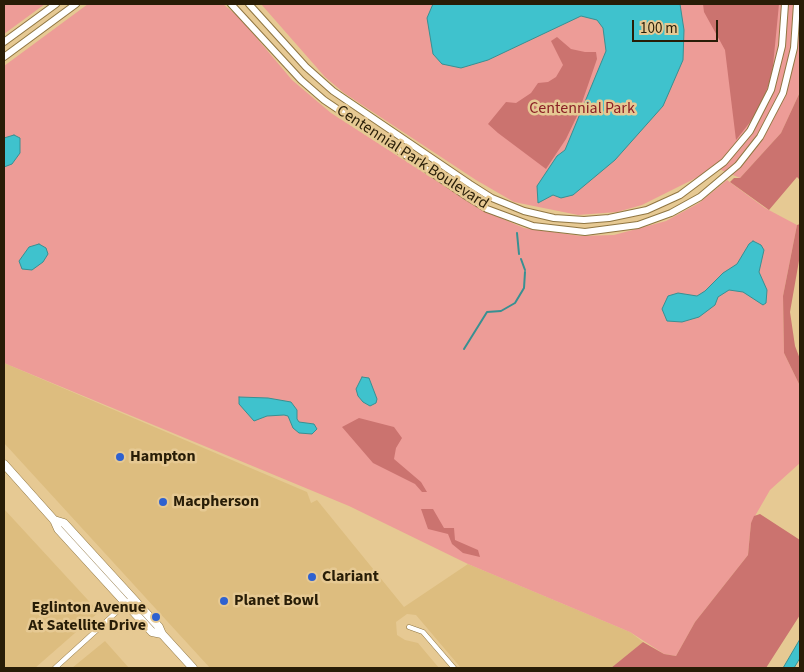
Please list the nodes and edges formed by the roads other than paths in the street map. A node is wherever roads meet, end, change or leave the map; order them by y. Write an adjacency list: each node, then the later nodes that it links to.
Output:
1 (56, 4): 7 (street)
2 (76, 4): 8 (street)
3 (231, 4): 6 (street, Centennial Park Boulevard)
4 (249, 4): 5 (street, Centennial Park Boulevard)
5 (784, 4)
6 (797, 4)
7 (4, 42)
8 (5, 55)
9 (4, 464): 10 (main road)
10 (129, 601): 12 (street); 13 (main road)
11 (409, 627): 14 (street)
12 (55, 668)
13 (193, 668)
14 (454, 668)

